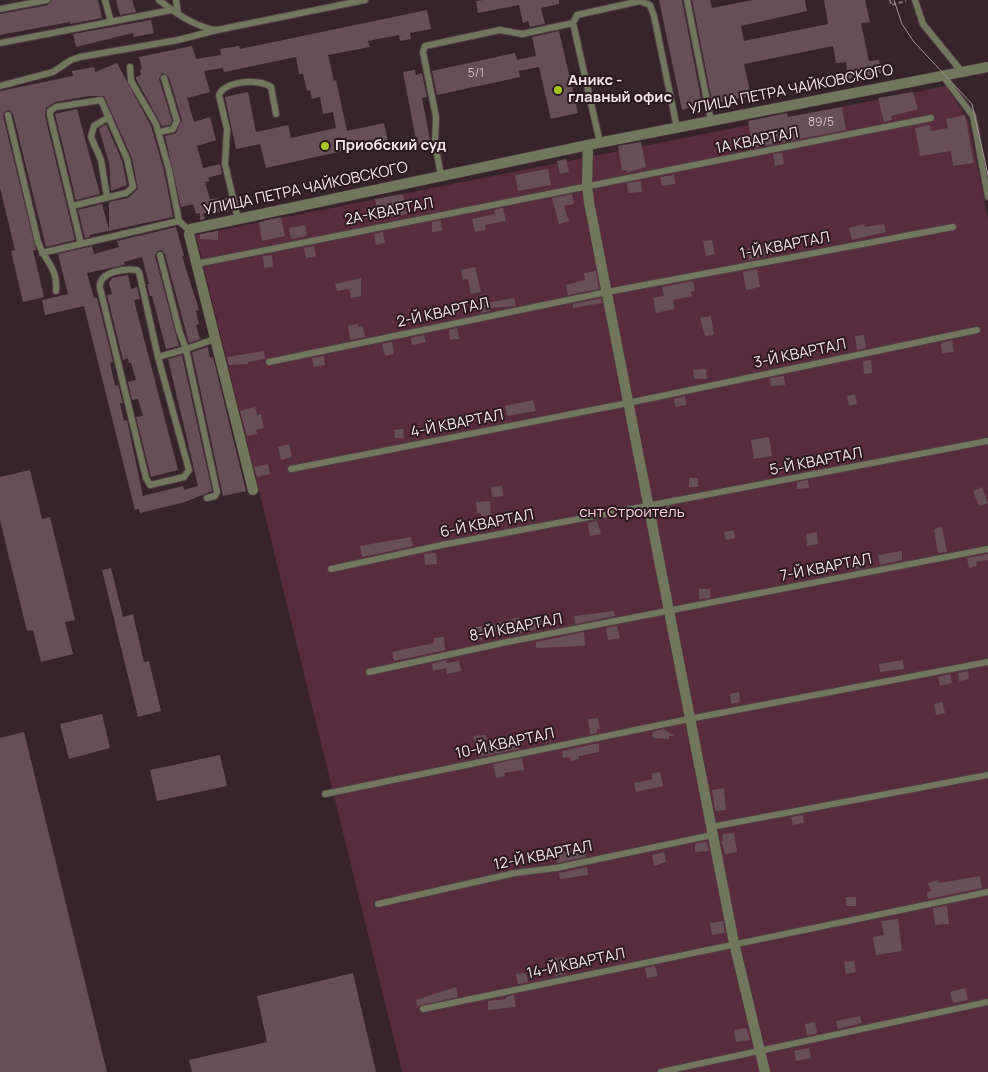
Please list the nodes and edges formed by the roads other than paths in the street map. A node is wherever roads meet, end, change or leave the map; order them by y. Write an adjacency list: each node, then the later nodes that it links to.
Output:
1 (47, 0): 9 (lane)
2 (105, 0): 11 (lane)
3 (159, 0): 10 (lane)
4 (176, 0): 10 (lane)
5 (365, 0): 13 (lane)
6 (640, 0): 12 (lane); 26 (lane)
7 (687, 0): 25 (lane)
8 (915, 0): 17 (lane)
9 (0, 9)
10 (175, 12): 11 (lane); 13 (lane)
11 (111, 22): 14 (lane)
12 (572, 23): 28 (lane); 30 (lane)
13 (217, 30): 20 (lane)
14 (0, 43)
15 (130, 67): 27 (lane)
16 (988, 67): 17 (street, УЛИЦА ПЕТРА ЧАЙКОВСКОГО)
17 (962, 72): 18 (street, УЛИЦА ПЕТРА ЧАЙКОВСКОГО)
18 (942, 76): 25 (street, УЛИЦА ПЕТРА ЧАЙКОВСКОГО); 33 (lane)
19 (164, 78): 27 (lane)
20 (0, 86)
21 (276, 114): 35 (lane)
22 (8, 115): 40 (lane)
23 (109, 117): 32 (lane); 32 (lane); 34 (lane)
24 (931, 118): 31 (lane, 1А КВАРТАЛ)
25 (711, 121): 26 (street, УЛИЦА ПЕТРА ЧАЙКОВСКОГО)
26 (677, 128): 28 (street, УЛИЦА ПЕТРА ЧАЙКОВСКОГО)
27 (159, 132): 36 (lane)
28 (600, 143): 29 (street, УЛИЦА ПЕТРА ЧАЙКОВСКОГО)
29 (588, 145): 30 (street, УЛИЦА ПЕТРА ЧАЙКОВСКОГО); 31 (street)
30 (441, 176): 35 (street, УЛИЦА ПЕТРА ЧАЙКОВСКОГО)
31 (587, 186): 42 (lane, 2А-КВАРТАЛ); 45 (street)
32 (107, 197): 34 (lane)
33 (988, 197)
34 (72, 206): 39 (lane)
35 (238, 219): 38 (street, УЛИЦА ПЕТРА ЧАЙКОВСКОГО)
36 (180, 222): 38 (lane); 39 (lane)
37 (953, 227): 43 (lane, 1-Й КВАРТАЛ)
38 (189, 230): 42 (street)
39 (81, 244): 40 (lane)
40 (42, 253): 44 (lane)
41 (160, 255): 48 (lane)
42 (196, 264): 47 (street)
43 (623, 289): 45 (lane, 2-Й КВАРТАЛ)
44 (56, 291)
45 (607, 292): 50 (lane, 2-Й КВАРТАЛ); 51 (street)
46 (976, 330): 51 (lane, 3-Й КВАРТАЛ)
47 (215, 339): 48 (lane); 54 (street)
48 (186, 349): 49 (lane); 55 (lane)
49 (158, 357): 49 (lane)
50 (269, 362)
51 (628, 403): 53 (lane, 4-Й КВАРТАЛ); 56 (street)
52 (988, 442): 56 (lane, 5-Й КВАРТАЛ)
53 (291, 469)
54 (253, 490)
55 (207, 498)
56 (648, 506): 58 (lane, 6-Й КВАРТАЛ); 59 (street)
57 (988, 549): 59 (lane, 7-Й КВАРТАЛ)
58 (331, 569)
59 (668, 611): 61 (lane, 8-Й КВАРТАЛ); 62 (street)
60 (988, 662): 62 (lane, 10-Й КВАРТАЛ)
61 (369, 672)
62 (689, 720): 64 (lane, 10-Й КВАРТАЛ); 65 (street)
63 (988, 776): 65 (lane, 12-Й КВАРТАЛ)
64 (325, 794)
65 (712, 831): 67 (lane, 12-Й КВАРТАЛ); 68 (street)
66 (988, 892): 68 (lane, 14-Й КВАРТАЛ)
67 (378, 904)
68 (734, 943): 70 (lane, 14-Й КВАРТАЛ); 71 (street)
69 (988, 1002): 71 (lane)
70 (423, 1009)
71 (759, 1052): 72 (lane); 73 (street)
72 (661, 1072)
73 (765, 1072)

